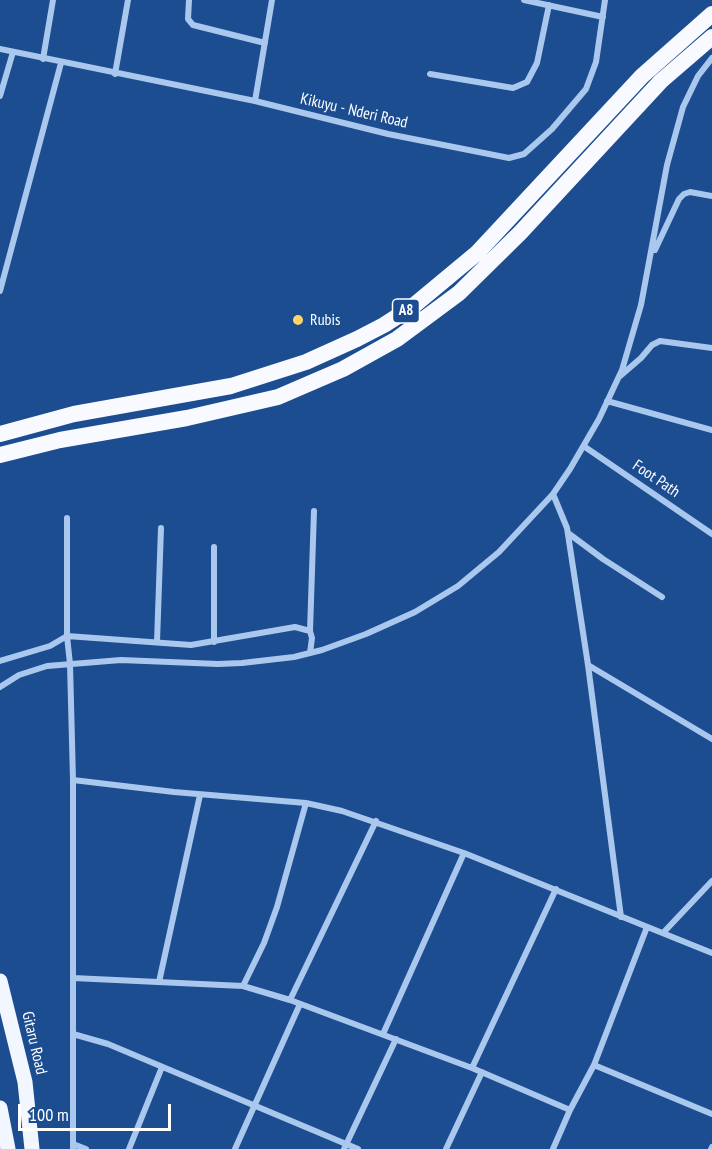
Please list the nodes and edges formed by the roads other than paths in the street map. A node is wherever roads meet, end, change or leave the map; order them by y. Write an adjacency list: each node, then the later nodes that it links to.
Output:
1 (53, 0): 15 (street)
2 (128, 0): 17 (street)
3 (189, 0): 11 (street)
4 (272, 0): 11 (street)
5 (524, 0): 7 (street)
6 (605, 0): 9 (street, Kikuyu - Nderi Road)
7 (549, 5): 9 (street); 18 (street)
8 (712, 14): 28 (highway, A8)
9 (603, 17): 20 (street, Kikuyu - Nderi Road)
10 (712, 37): 32 (highway, A8)
11 (265, 43): 20 (street)
12 (0, 50): 13 (street, Kikuyu - Nderi Road)
13 (13, 52): 15 (street, Kikuyu - Nderi Road); 19 (street)
14 (712, 58): 22 (street)
15 (43, 59): 16 (street, Kikuyu - Nderi Road)
16 (61, 63): 17 (street, Kikuyu - Nderi Road); 23 (street)
17 (115, 74): 20 (street, Kikuyu - Nderi Road)
18 (430, 74)
19 (0, 96)
20 (255, 101)
21 (712, 196): 22 (street)
22 (651, 257): 25 (street)
23 (0, 291)
24 (712, 348): 25 (street)
25 (618, 378): 26 (street)
26 (607, 401): 29 (street); 31 (street)
27 (0, 426): 28 (highway)
28 (21, 428): 30 (highway, A8)
29 (712, 430)
30 (0, 434)
31 (585, 447): 33 (street); 38 (street, Foot Path)
32 (0, 455)
33 (553, 494): 37 (street); 45 (street)
34 (314, 511): 41 (street)
35 (67, 518): 42 (street)
36 (161, 528): 43 (street)
37 (568, 533): 40 (street); 48 (street)
38 (712, 534)
39 (214, 548): 44 (street)
40 (662, 597)
41 (310, 631): 44 (street); 45 (street)
42 (67, 636): 43 (street); 46 (street); 47 (street)
43 (157, 642): 44 (street)
44 (214, 642)
45 (310, 653): 47 (street)
46 (0, 661)
47 (70, 664): 49 (street); 51 (street)
48 (588, 665): 50 (street); 58 (street)
49 (0, 687)
50 (712, 739)
51 (73, 780): 52 (street); 62 (street)
52 (200, 795): 53 (street); 64 (street)
53 (306, 803): 54 (street); 65 (street)
54 (376, 821): 55 (street); 66 (street)
55 (464, 854): 57 (street); 69 (street)
56 (711, 883): 60 (street)
57 (556, 889): 58 (street); 73 (street)
58 (621, 917): 59 (street)
59 (647, 927): 60 (street); 71 (street)
60 (663, 933): 61 (street)
61 (712, 953)
62 (73, 978): 64 (street); 68 (street)
63 (0, 981): 82 (main road, Gitaru Road)
64 (159, 982): 65 (street)
65 (243, 986): 66 (street)
66 (291, 1000): 67 (street)
67 (300, 1004): 69 (street); 75 (street)
68 (74, 1034): 72 (street); 79 (street)
69 (383, 1034): 70 (street)
70 (396, 1039): 73 (street); 80 (street)
71 (594, 1065): 77 (street); 78 (street)
72 (162, 1067): 75 (street); 84 (street)
73 (471, 1068): 74 (street)
74 (482, 1072): 77 (street); 87 (street)
75 (254, 1106): 80 (street); 85 (street)
76 (0, 1108): 81 (main road)
77 (570, 1110): 88 (street)
78 (712, 1114)
79 (73, 1146): 83 (street)
80 (345, 1147): 86 (street)
81 (8, 1149)
82 (32, 1149)
83 (86, 1149)
84 (129, 1149)
85 (235, 1149)
86 (358, 1149)
87 (446, 1149)
88 (553, 1149)

